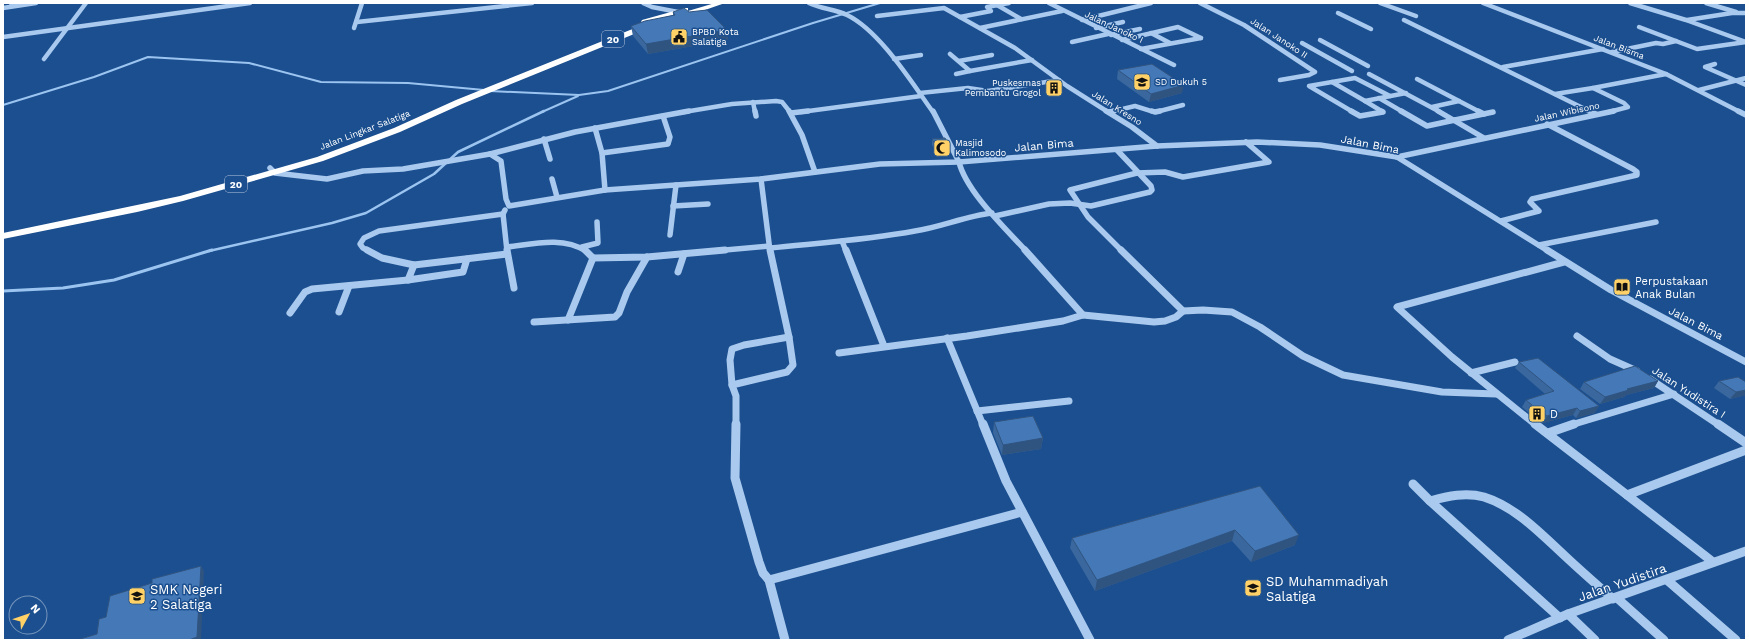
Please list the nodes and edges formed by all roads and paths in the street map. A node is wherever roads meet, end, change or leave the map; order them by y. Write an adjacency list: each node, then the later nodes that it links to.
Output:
1 (36, 3): 20 (street)
2 (86, 3): 35 (street)
3 (243, 3): 4 (street); 35 (street)
4 (250, 3)
5 (362, 3): 32 (street)
6 (532, 3): 32 (street)
7 (643, 3): 22 (street)
8 (722, 3): 18 (highway, Jalan Lingkar Salatiga / 20)
9 (809, 3): 58 (street)
10 (1009, 3): 19 (street)
11 (1049, 3): 21 (street, Jalan Janoko I)
12 (1150, 3): 29 (street)
13 (1200, 3): 73 (street, Jalan Janoko II)
14 (1380, 3): 26 (street)
15 (1483, 3): 52 (street, Jalan Bisma)
16 (1630, 3): 31 (street)
17 (1706, 3): 24 (street)
18 (705, 5): 22 (highway, Jalan Lingkar Salatiga / 20); 75 (highway, Jalan Lingkar Salatiga / 20)
19 (996, 5): 27 (street); 28 (street)
20 (3, 8)
21 (1062, 11): 28 (street); 29 (street, Jalan Janoko I)
22 (678, 12): 75 (highway, Jalan Lingkar Salatiga / 20)
23 (1338, 13): 40 (street)
24 (1745, 14): 31 (street)
25 (877, 16): 27 (street, Jalan Kresno)
26 (1416, 16)
27 (960, 17): 37 (street, Jalan Kresno)
28 (1021, 19): 37 (street)
29 (1082, 20): 38 (street, Jalan Janoko I)
30 (1404, 20): 64 (street)
31 (1686, 20): 48 (street)
32 (357, 22): 36 (street)
33 (1123, 22): 38 (street)
34 (1639, 27): 46 (street)
35 (68, 28): 43 (street); 57 (street)
36 (354, 28)
37 (980, 28): 59 (street, Jalan Kresno)
38 (1096, 28): 42 (street, Jalan Janoko I)
39 (1140, 28): 42 (street)
40 (1371, 29)
41 (1151, 33): 44 (street); 49 (street); 49 (street)
42 (1110, 34): 44 (street, Jalan Janoko I); 47 (street)
43 (3, 37)
44 (1122, 40): 51 (street, Jalan Janoko I)
45 (1320, 40): 63 (street)
46 (1676, 41): 48 (street); 53 (street)
47 (1072, 42)
48 (1746, 42)
49 (1170, 43): 51 (street)
50 (1302, 43): 66 (street)
51 (1141, 49): 62 (street, Jalan Janoko I)
52 (1603, 49): 53 (street, Jalan Bisma); 64 (street)
53 (1611, 52): 69 (street, Jalan Bisma)
54 (950, 54): 60 (street)
55 (921, 55): 58 (street)
56 (992, 55): 60 (street)
57 (44, 59)
58 (894, 59): 81 (street)
59 (1032, 60): 65 (street); 72 (street, Jalan Kresno)
60 (959, 61): 65 (street)
61 (1715, 64): 74 (street)
62 (1174, 65)
63 (1368, 66)
64 (1502, 67): 82 (street)
65 (970, 71): 67 (street)
66 (1352, 71)
67 (956, 74)
68 (1369, 74): 80 (street)
69 (1666, 74): 78 (street, Jalan Wibisono); 79 (street, Jalan Bisma)
70 (1746, 78): 74 (street)
71 (1416, 79): 86 (street)
72 (1059, 80): 81 (street); 90 (street, Jalan Kresno)
73 (1280, 80)
74 (1737, 80): 77 (street); 79 (street)
75 (503, 82): 111 (highway, Jalan Lingkar Salatiga / 20); 111 (highway, Jalan Lingkar Salatiga / 20)
76 (1332, 82): 83 (street); 85 (street); 85 (street)
77 (1746, 85)
78 (1593, 88): 82 (street); 94 (street, Jalan Wibisono)
79 (1699, 90): 95 (street, Jalan Bisma)
80 (1406, 93): 83 (street); 89 (street)
81 (920, 94): 92 (street); 110 (street)
82 (1555, 94): 94 (street)
83 (1390, 96): 84 (street)
84 (1379, 98): 85 (street); 98 (street)
85 (1365, 101)
86 (1459, 101): 89 (street); 93 (street)
87 (753, 102): 92 (street); 96 (street); 97 (street)
88 (1183, 105): 90 (street)
89 (1432, 107): 98 (street)
90 (1109, 112): 104 (street, Jalan Kresno)
91 (1494, 112): 93 (street)
92 (791, 113): 112 (street)
93 (1484, 114): 98 (street)
94 (1596, 114): 99 (street, Jalan Wibisono)
95 (1746, 115)
96 (663, 116): 100 (street); 106 (street)
97 (756, 116)
98 (1455, 120): 101 (street)
99 (1547, 124): 101 (street, Jalan Wibisono); 125 (street)
100 (595, 128): 102 (street); 106 (street)
101 (1487, 137): 108 (street, Jalan Wibisono)
102 (544, 139): 107 (street); 109 (street)
103 (1246, 142): 104 (street, Jalan Bima); 108 (street, Jalan Bima); 113 (street)
104 (1157, 146): 105 (street, Jalan Bima)
105 (1117, 150): 110 (street, Jalan Bima); 113 (street)
106 (602, 153): 117 (street)
107 (490, 154): 111 (street); 121 (street)
108 (1397, 157): 125 (street, Jalan Bima)
109 (550, 159)
110 (959, 162): 112 (street, Jalan Bima); 124 (street)
111 (273, 170): 128 (highway, Jalan Lingkar Salatiga / 20); 130 (highway, Jalan Lingkar Salatiga / 20)
112 (815, 172): 115 (street, Jalan Bima)
113 (1137, 173): 120 (street); 120 (street)
114 (552, 179): 118 (street)
115 (761, 179): 116 (street, Jalan Bima); 134 (street)
116 (676, 185): 117 (street, Jalan Bima); 122 (street)
117 (604, 190): 118 (street, Jalan Bima)
118 (557, 197): 121 (street, Jalan Bima)
119 (708, 204): 122 (street)
120 (1080, 204): 124 (street); 146 (street)
121 (509, 206): 123 (street)
122 (673, 206): 129 (street)
123 (503, 214): 135 (street); 141 (street)
124 (993, 215): 131 (street); 149 (street)
125 (1501, 221): 132 (street, Jalan Bima)
126 (597, 222): 133 (street)
127 (1656, 222): 132 (street)
128 (3, 230)
129 (670, 235)
130 (3, 236)
131 (842, 241): 134 (street); 155 (street)
132 (1539, 245): 140 (street, Jalan Bima)
133 (582, 247): 135 (street); 137 (street)
134 (770, 247): 136 (street); 153 (street)
135 (507, 250): 139 (street); 145 (street)
136 (684, 254): 138 (street); 142 (street)
137 (593, 258): 138 (street); 150 (street)
138 (647, 258): 150 (street)
139 (467, 259): 141 (street); 143 (street)
140 (1564, 262): 158 (street, Jalan Bima); 159 (street)
141 (414, 265): 143 (street)
142 (678, 272)
143 (408, 280): 144 (street)
144 (349, 286): 147 (street); 148 (street)
145 (514, 288)
146 (1183, 311): 149 (street); 161 (street)
147 (339, 312)
148 (290, 313)
149 (1083, 315): 154 (street)
150 (568, 320): 151 (street)
151 (534, 322)
152 (1577, 336): 162 (street, Jalan Yudistira I)
153 (789, 337): 160 (street); 160 (street)
154 (947, 338): 155 (street); 164 (street)
155 (884, 346): 156 (street)
156 (839, 353)
157 (1514, 362): 159 (street)
158 (1746, 362)
159 (1471, 373): 161 (street)
160 (732, 385): 174 (street)
161 (1496, 394): 165 (street)
162 (1674, 394): 165 (street); 166 (street, Jalan Yudistira I)
163 (1070, 401): 164 (street)
164 (977, 411): 171 (street)
165 (1548, 433): 169 (street)
166 (1746, 443)
167 (1746, 450): 169 (street)
168 (1413, 484): 170 (street)
169 (1627, 495): 173 (street)
170 (1430, 501): 176 (street); 177 (street)
171 (1022, 512): 174 (street); 180 (street)
172 (1746, 552): 173 (street, Jalan Yudistira)
173 (1713, 562): 175 (street, Jalan Yudistira)
174 (769, 580): 179 (street)
175 (1666, 580): 176 (street, Jalan Yudistira); 183 (street)
176 (1615, 598): 177 (street, Jalan Yudistira); 182 (street)
177 (1564, 616): 178 (street, Jalan Yudistira); 181 (street)
178 (1516, 639)
179 (785, 640)
180 (1090, 640)
181 (1595, 640)
182 (1664, 640)
183 (1736, 640)

